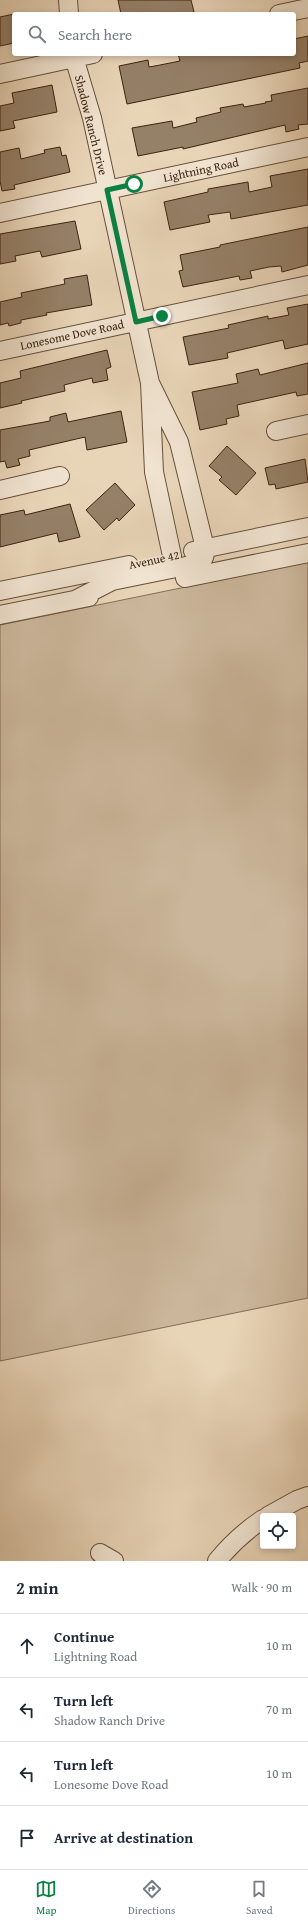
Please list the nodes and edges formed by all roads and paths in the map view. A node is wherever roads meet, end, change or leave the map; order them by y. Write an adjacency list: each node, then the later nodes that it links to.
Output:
1 (68, 0): 3 (street)
2 (308, 8): 4 (street)
3 (69, 12)
4 (289, 12)
5 (74, 56): 6 (street); 8 (street, Shadow Ranch Drive)
6 (0, 74)
7 (308, 147): 8 (street, Lightning Road)
8 (107, 190): 9 (street, Lightning Road); 11 (street, Shadow Ranch Drive)
9 (0, 213)
10 (308, 285): 11 (street, Lonesome Dove Road)
11 (136, 322): 12 (street, Lonesome Dove Road); 13 (street, Shadow Ranch Drive)
12 (0, 351)
13 (150, 383): 16 (street, Shadow Ranch Drive); 17 (street, Shadow Ranch Drive)
14 (308, 424): 15 (street)
15 (276, 431)
16 (183, 456): 17 (street); 21 (street, Shadow Ranch Drive)
17 (154, 462): 23 (street, Shadow Ranch Drive)
18 (60, 476): 19 (street)
19 (0, 490)
20 (308, 527): 21 (street, Avenue 42)
21 (205, 548): 23 (street, Avenue 42); 25 (street)
22 (308, 553): 25 (street, Avenue 42)
23 (172, 556): 24 (street, Avenue 42)
24 (0, 591)
25 (78, 599): 26 (street, Avenue 42)
26 (0, 615)
27 (308, 1496): 28 (street)
28 (273, 1513)
29 (260, 1522): 30 (street)
30 (217, 1561)

